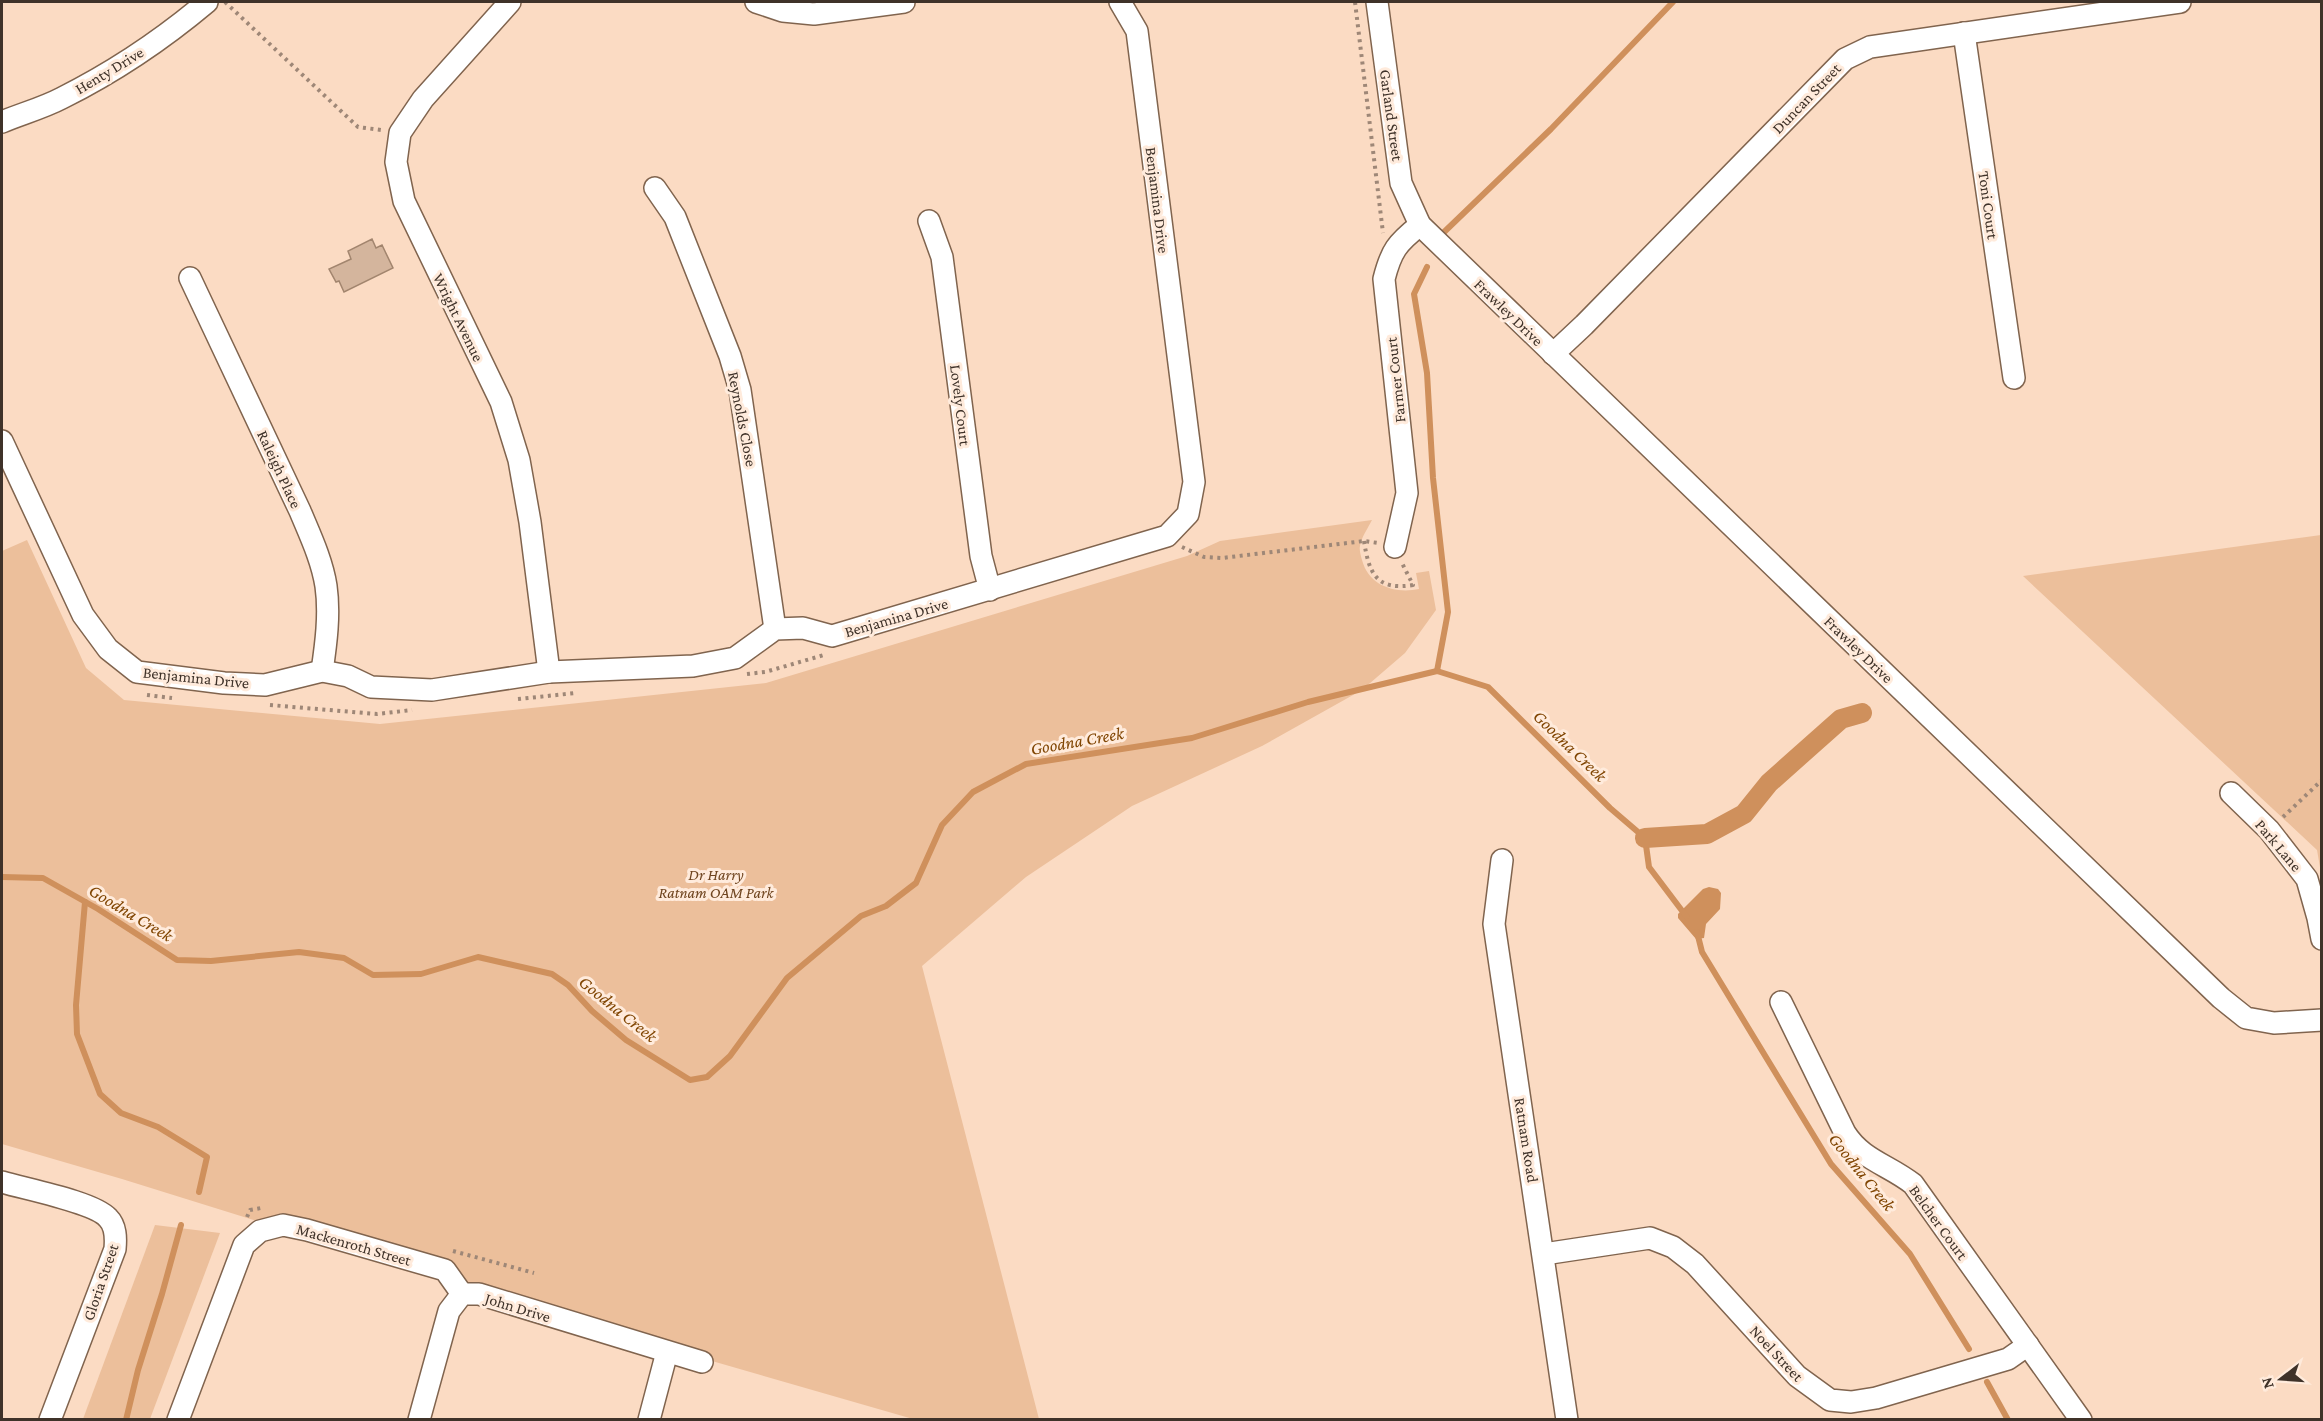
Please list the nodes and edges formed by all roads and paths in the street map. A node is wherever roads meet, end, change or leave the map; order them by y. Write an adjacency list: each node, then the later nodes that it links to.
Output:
1 (207, 2): 11 (street, Henty Drive)
2 (225, 2): 12 (path)
3 (510, 2): 12 (street, Wright Avenue)
4 (756, 2): 5 (street)
5 (904, 2)
6 (1120, 2): 21 (street, Benjamina Drive)
7 (1355, 2): 16 (path)
8 (1377, 2): 15 (street, Garland Street)
9 (2180, 2): 10 (street, Duncan Street)
10 (1964, 33): 18 (street, Duncan Street); 19 (street, Toni Court)
11 (2, 122)
12 (399, 133): 27 (street, Wright Avenue)
13 (655, 188): 25 (street, Reynolds Close)
14 (929, 222): 24 (street, Lovely Court)
15 (1420, 225): 16 (street, Farmer Court); 18 (street, Frawley Drive)
16 (1390, 256): 23 (street, Farmer Court)
17 (190, 278): 26 (street, Raleigh Place)
18 (1553, 354): 34 (street, Frawley Drive)
19 (2014, 378)
20 (2, 441): 26 (street, Benjamina Drive)
21 (1167, 536): 22 (path); 24 (street, Benjamina Drive)
22 (1365, 541): 23 (path); 23 (path)
23 (1395, 547)
24 (990, 590): 25 (street, Benjamina Drive)
25 (775, 629): 27 (street, Benjamina Drive)
26 (322, 671): 27 (street, Benjamina Drive)
27 (549, 672)
28 (2322, 780): 30 (path)
29 (2231, 793): 30 (street, Park Lane)
30 (2269, 830): 32 (street, Park Lane)
31 (1502, 860): 36 (street, Ratnam Road)
32 (2322, 939)
33 (1781, 1002): 38 (street, Belcher Court)
34 (2322, 1020)
35 (2, 1182): 41 (street, Gloria Street)
36 (1544, 1254): 38 (street, Noel Street); 45 (street, Ratnam Road)
37 (462, 1294): 39 (street, John Drive); 42 (street, Mackenroth Street); 43 (street, John Drive)
38 (2028, 1345): 46 (street, Belcher Court)
39 (667, 1352): 40 (street, John Drive); 44 (street)
40 (702, 1362)
41 (50, 1419)
42 (178, 1419)
43 (419, 1419)
44 (649, 1419)
45 (1567, 1419)
46 (2081, 1419)

